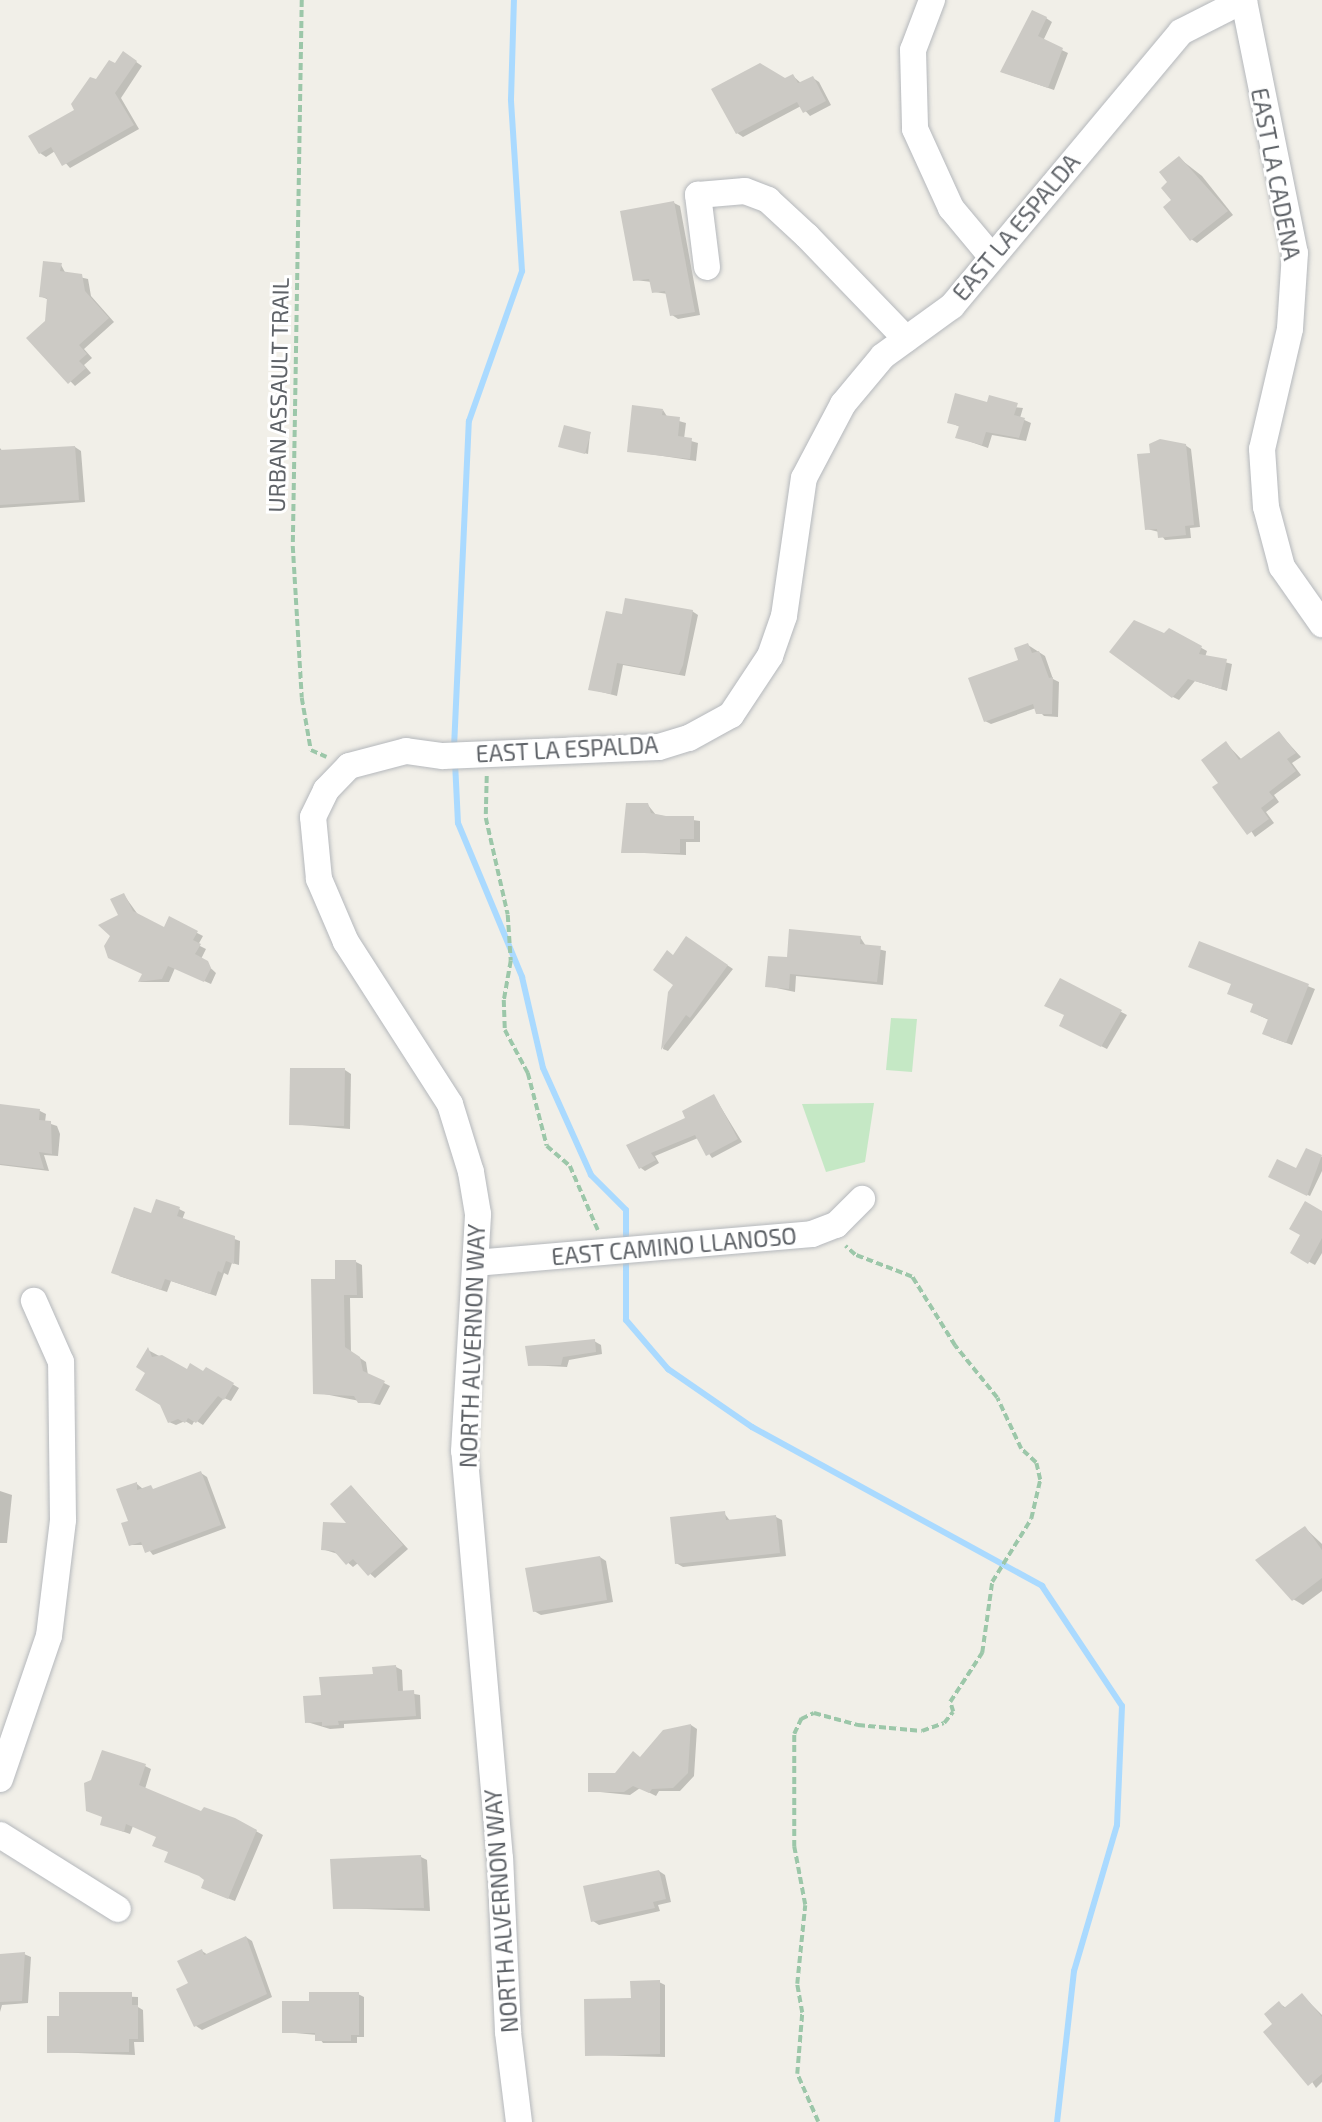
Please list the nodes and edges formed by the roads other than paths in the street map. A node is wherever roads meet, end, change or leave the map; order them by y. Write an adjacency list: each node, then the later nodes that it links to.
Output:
1 (932, 0): 3 (street)
2 (1244, 0): 3 (street, EAST LA ESPALDA); 6 (street, EAST LA CADENA)
3 (991, 256): 5 (street, EAST LA ESPALDA)
4 (707, 267): 5 (street)
5 (906, 339): 7 (street, EAST LA ESPALDA)
6 (1322, 624)
7 (313, 817): 9 (street, NORTH ALVERNON WAY)
8 (862, 1199): 9 (street, EAST CAMINO LLANOSO)
9 (475, 1263): 14 (street, NORTH ALVERNON WAY)
10 (34, 1301): 11 (street)
11 (0, 1779)
12 (0, 1835): 13 (street)
13 (118, 1909)
14 (519, 2122)

